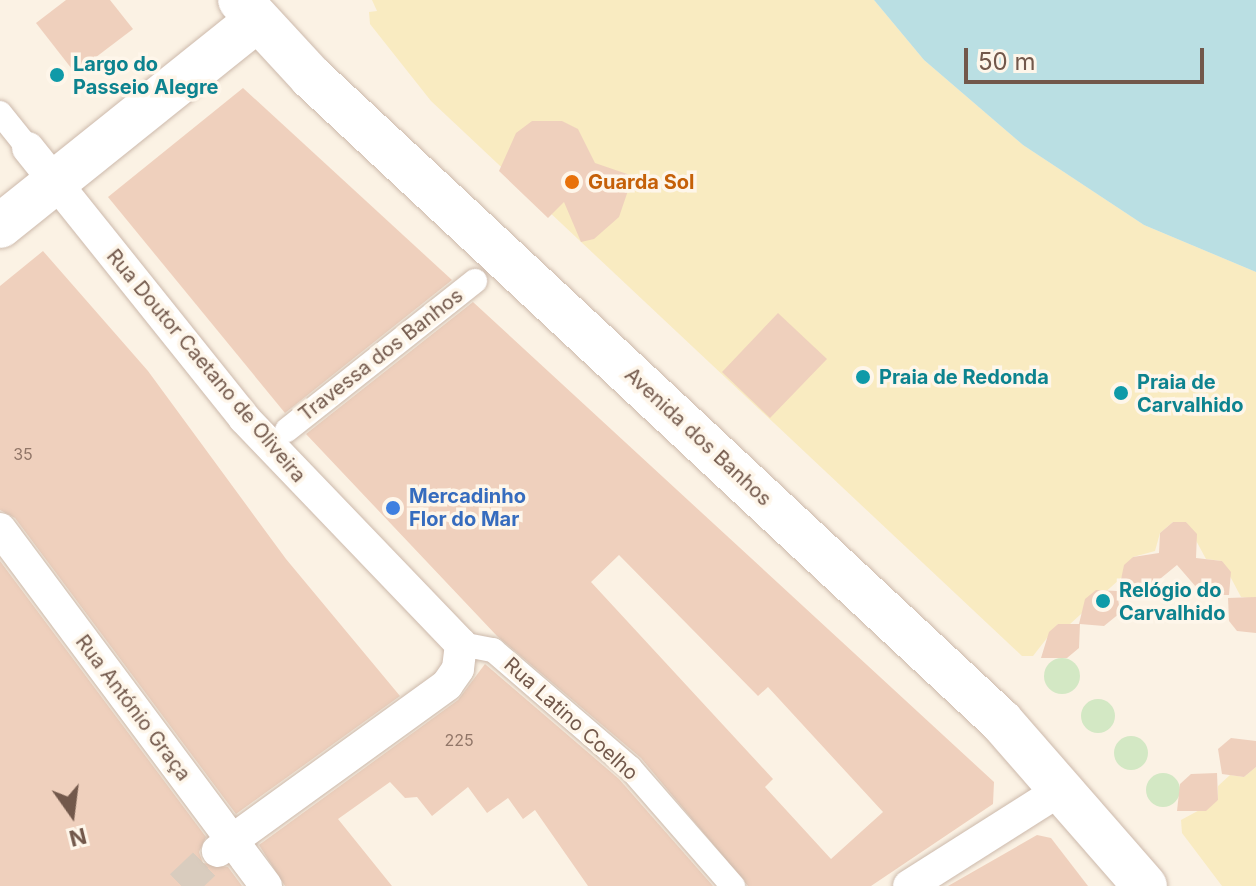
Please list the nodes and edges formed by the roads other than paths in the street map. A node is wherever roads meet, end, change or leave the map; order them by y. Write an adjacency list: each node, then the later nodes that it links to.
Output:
1 (248, 10): 4 (main road); 10 (main road, Avenida dos Banhos)
2 (0, 113): 3 (street)
3 (28, 148): 4 (street, Rua Doutor Caetano de Oliveira)
4 (54, 182): 5 (main road); 9 (street, Rua Doutor Caetano de Oliveira)
5 (0, 226)
6 (475, 281): 7 (street, Travessa dos Banhos)
7 (287, 430)
8 (0, 529): 11 (street, Rua António Graça)
9 (461, 644): 11 (street); 13 (street, Rua Latino Coelho)
10 (1062, 789): 14 (street); 15 (main road, Avenida dos Banhos)
11 (226, 848): 12 (street, Rua António Graça)
12 (266, 886)
13 (733, 886)
14 (909, 886)
15 (1145, 886)

